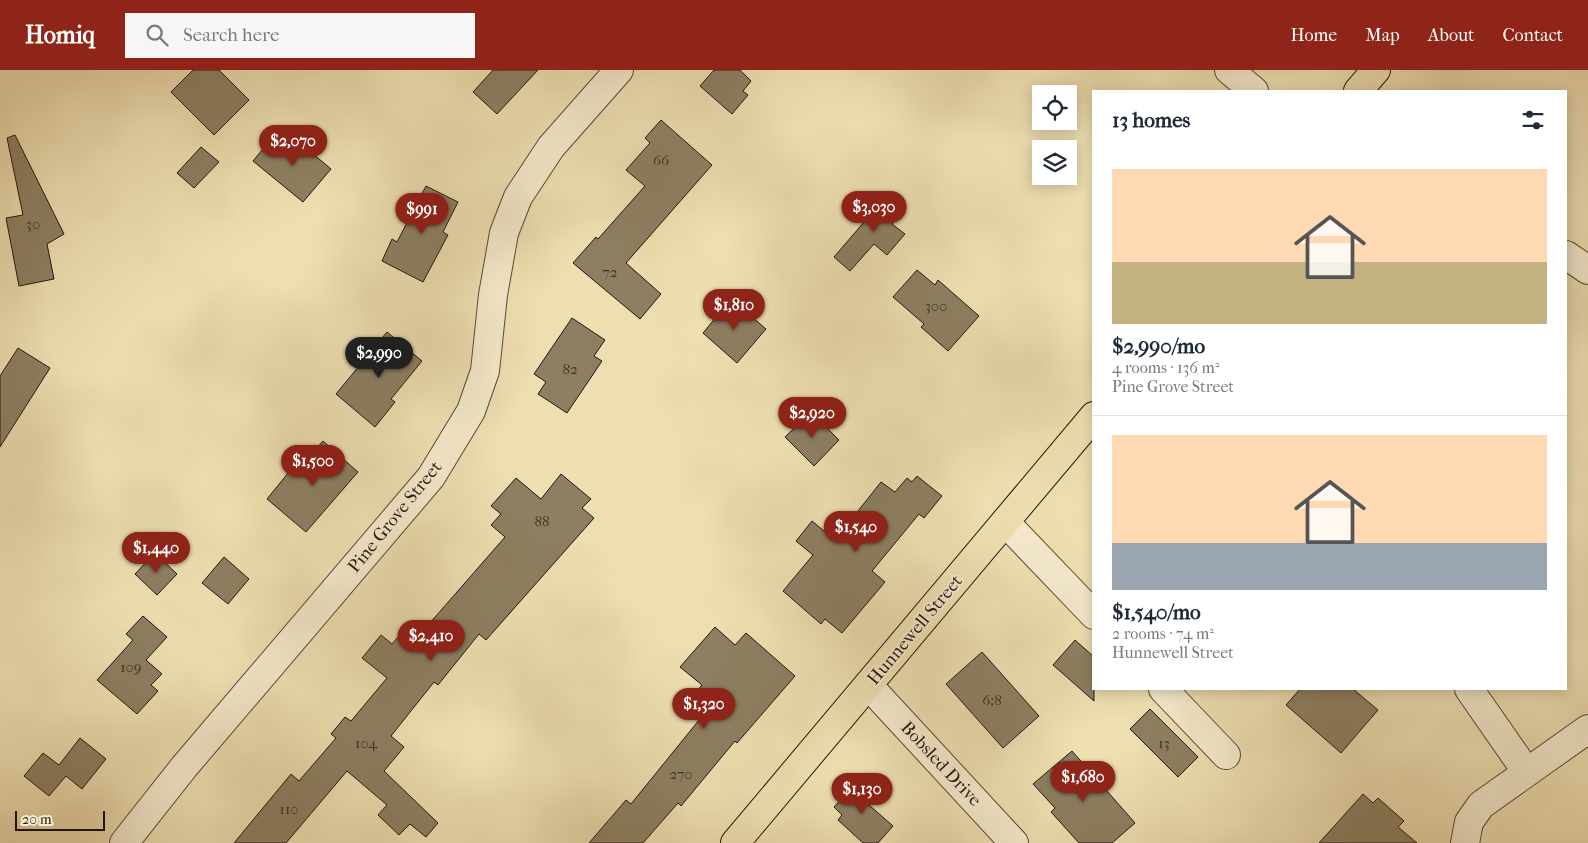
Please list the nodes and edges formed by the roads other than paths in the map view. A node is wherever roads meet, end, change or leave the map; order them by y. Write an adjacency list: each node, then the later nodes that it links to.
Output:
1 (618, 70): 17 (street, Pine Grove Street)
2 (1229, 70): 4 (street)
3 (1376, 70): 5 (main road)
4 (1253, 90)
5 (1359, 90)
6 (1567, 256): 7 (street)
7 (1588, 270)
8 (1092, 418): 9 (main road, Hunnewell Street)
9 (1006, 522): 10 (street); 11 (main road, Hunnewell Street)
10 (1092, 613)
11 (868, 685): 18 (main road, Hunnewell Street); 19 (street, Bobsled Drive)
12 (1164, 690): 15 (street)
13 (1470, 690): 16 (street)
14 (1588, 729): 16 (street)
15 (1226, 755)
16 (1526, 771): 20 (street)
17 (124, 843)
18 (735, 843)
19 (1014, 843)
20 (1465, 843)

